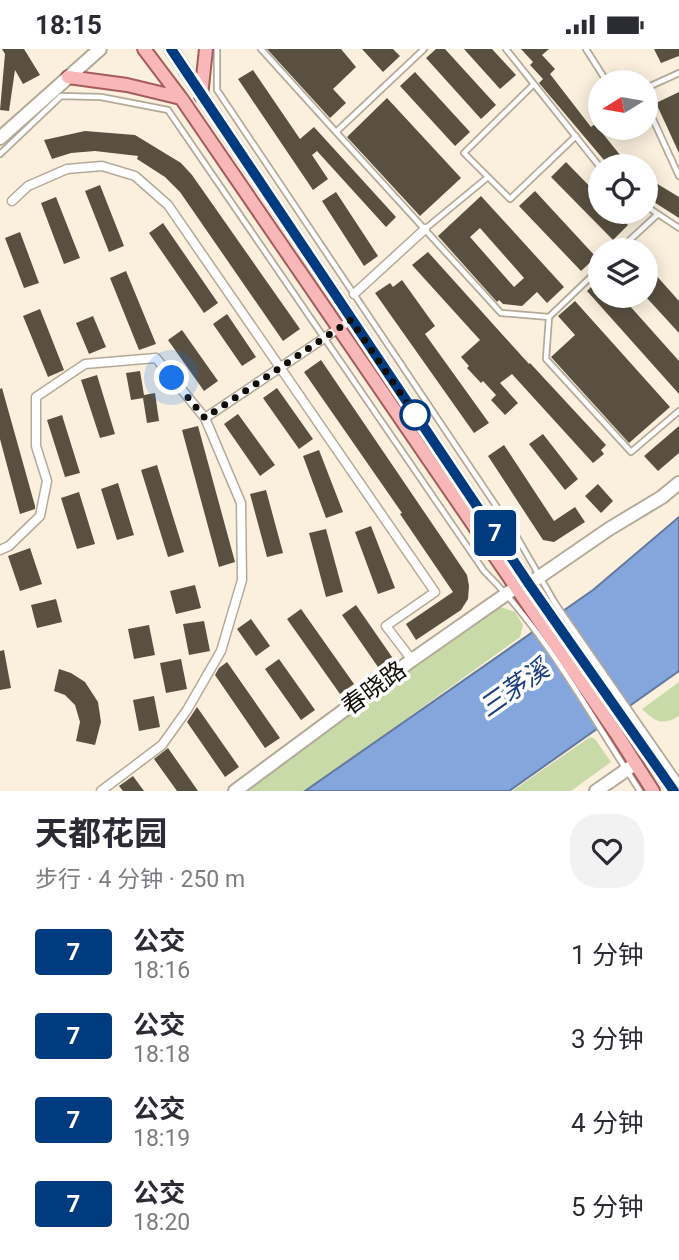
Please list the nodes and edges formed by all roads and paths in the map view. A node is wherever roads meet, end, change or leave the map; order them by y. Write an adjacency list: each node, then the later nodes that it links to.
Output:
1 (100, 49): 12 (street)
2 (144, 49): 16 (main road)
3 (171, 49): 15 (main road)
4 (205, 49): 15 (main road)
5 (217, 49): 32 (lane)
6 (261, 49): 18 (lane)
7 (424, 49): 18 (lane)
8 (506, 49): 14 (lane)
9 (586, 49): 10 (lane)
10 (599, 70)
11 (679, 73): 13 (lane)
12 (68, 76): 16 (main road); 20 (street)
13 (658, 83)
14 (534, 84): 19 (lane); 24 (lane)
15 (201, 96): 34 (main road)
16 (181, 98): 35 (main road)
17 (658, 130): 23 (lane)
18 (336, 132): 29 (lane)
19 (576, 136): 22 (lane); 24 (lane)
20 (0, 138)
21 (0, 154): 36 (lane)
22 (590, 154)
23 (679, 176)
24 (488, 177): 29 (lane)
25 (12, 201): 37 (street)
26 (658, 214): 28 (lane)
27 (647, 224): 30 (lane)
28 (679, 228)
29 (425, 229): 32 (street); 33 (lane)
30 (632, 238)
31 (588, 280): 33 (lane)
32 (354, 294): 42 (lane)
33 (549, 317): 38 (lane)
34 (351, 320): 35 (street); 42 (main road)
35 (338, 329): 36 (street); 43 (main road)
36 (324, 338): 37 (street); 43 (lane)
37 (282, 367): 39 (street); 45 (street)
38 (679, 411)
39 (205, 418): 41 (street); 49 (street)
40 (679, 483): 42 (street)
41 (0, 550)
42 (533, 580): 44 (main road)
43 (511, 590): 44 (main road); 45 (street, 春晓路)
44 (541, 612): 46 (main road); 46 (lane)
45 (412, 660): 50 (street, 春晓路)
46 (622, 730): 47 (main road); 48 (lane); 54 (main road)
47 (630, 767): 51 (street); 52 (lane); 53 (main road)
48 (679, 782)
49 (101, 791)
50 (235, 791)
51 (596, 791)
52 (640, 791)
53 (653, 791)
54 (674, 791)

